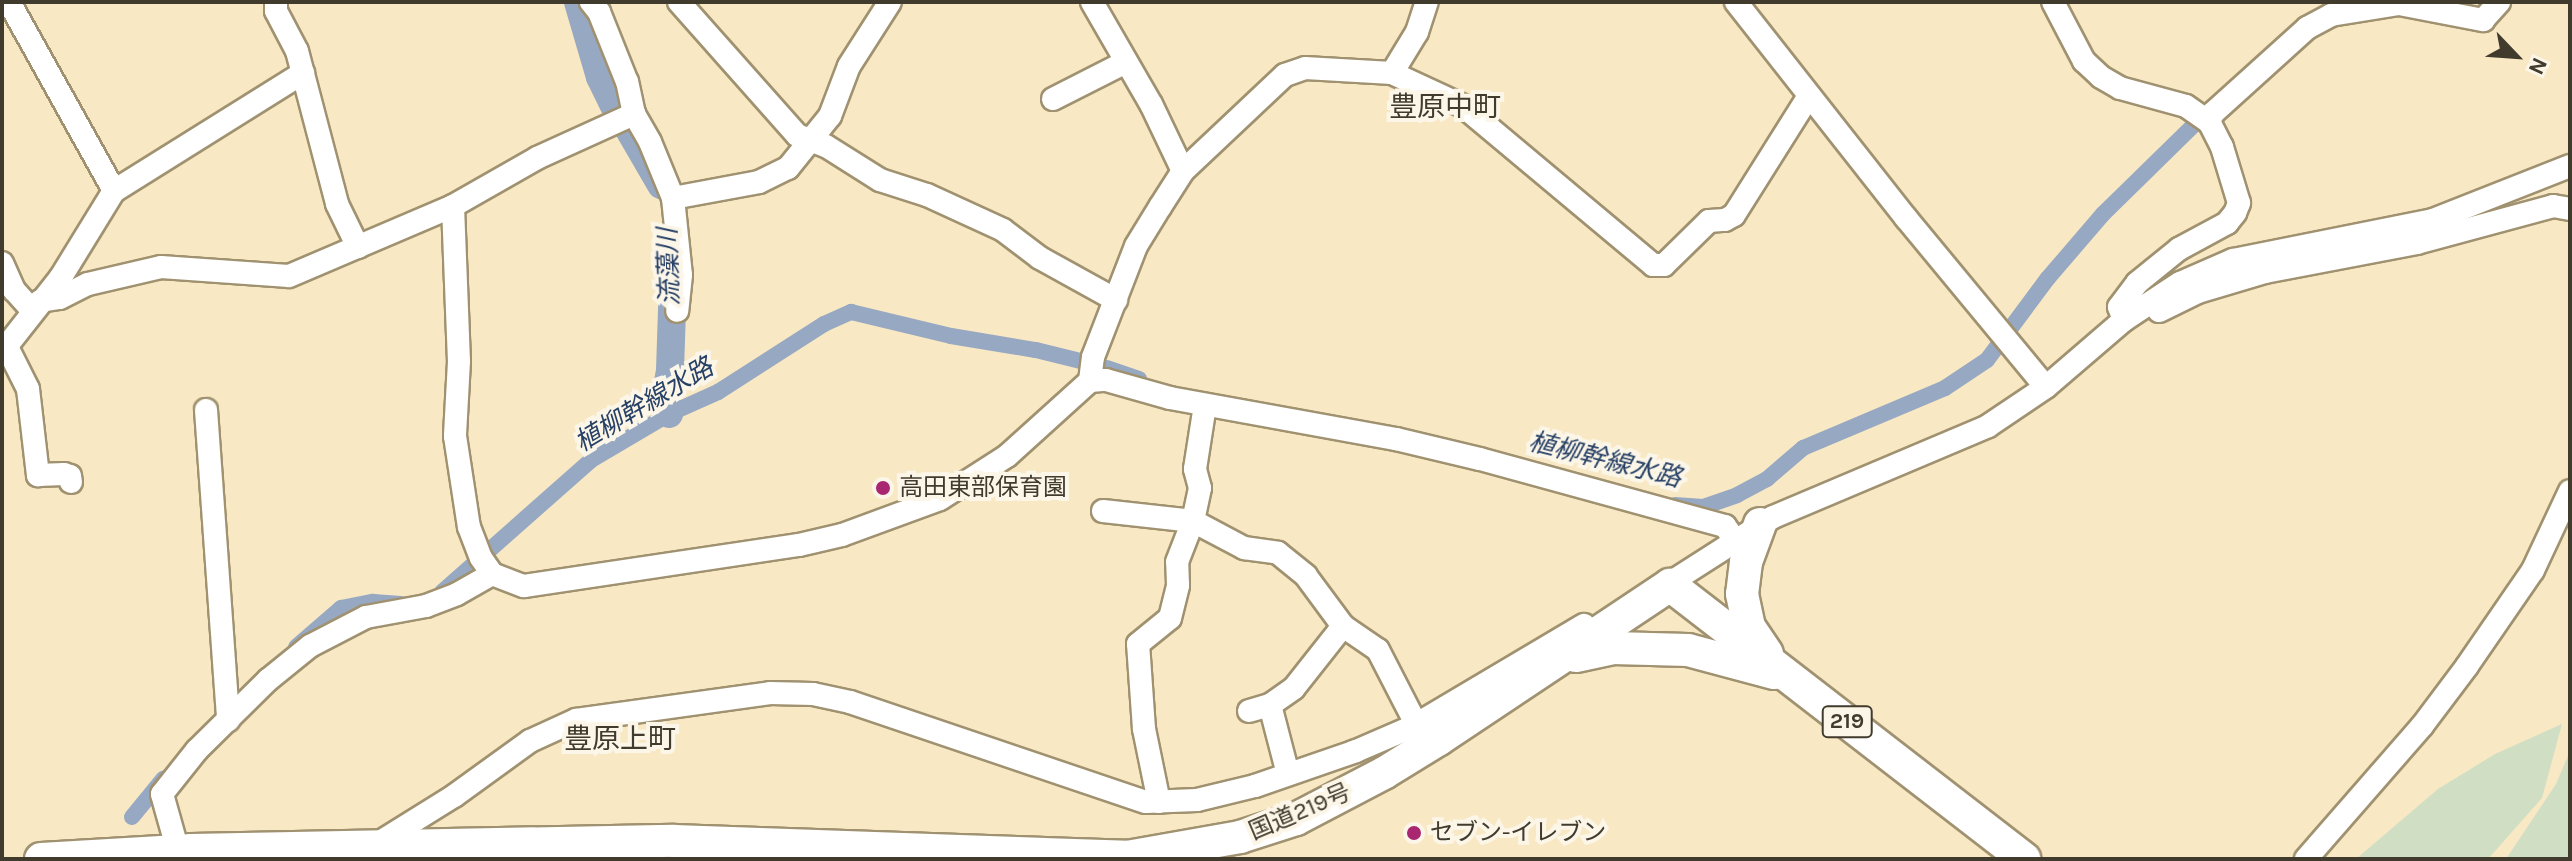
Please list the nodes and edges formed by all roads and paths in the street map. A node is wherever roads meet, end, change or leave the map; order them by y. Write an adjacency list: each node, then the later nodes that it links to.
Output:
1 (9, 2): 22 (street)
2 (276, 2): 13 (street)
3 (591, 2): 17 (street)
4 (679, 2): 19 (street)
5 (890, 2): 19 (street)
6 (1092, 2): 12 (street)
7 (1427, 2): 14 (street)
8 (2053, 2): 18 (street)
9 (2499, 2): 11 (street)
10 (1742, 5): 15 (street)
11 (2330, 8): 18 (street)
12 (1126, 62): 16 (street); 21 (street)
13 (303, 73): 22 (street); 26 (street)
14 (1392, 73): 15 (street); 21 (street)
15 (1809, 96): 35 (street)
16 (1053, 99)
17 (634, 114): 23 (street); 24 (street)
18 (2209, 122): 31 (street)
19 (812, 141): 23 (street); 28 (street)
20 (2570, 166): 31 (street)
21 (1183, 171): 28 (street)
22 (114, 191): 29 (street)
23 (673, 198): 30 (street)
24 (453, 206): 26 (street); 43 (street)
25 (2570, 209): 32 (street)
26 (358, 247): 29 (street)
27 (2, 263): 29 (street)
28 (1116, 300): 34 (street)
29 (36, 306): 33 (street)
30 (677, 311)
31 (2124, 320): 32 (street)
32 (2092, 349): 35 (street)
33 (5, 350): 38 (street)
34 (1090, 381): 36 (street); 43 (street)
35 (2046, 387): 42 (street)
36 (1205, 405): 41 (street); 42 (street)
37 (206, 410): 48 (street)
38 (71, 482)
39 (2570, 491): 58 (street)
40 (1103, 511): 41 (street)
41 (1193, 521): 45 (street); 51 (street)
42 (1747, 532): 44 (street); 47 (highway)
43 (492, 574): 48 (street)
44 (1670, 585): 46 (highway, 国道219号); 47 (highway, 219); 49 (street)
45 (1343, 626): 49 (street); 50 (street)
46 (1563, 658): 47 (highway); 54 (highway, 国道219号)
47 (1785, 675): 57 (highway, 219)
48 (228, 720): 53 (street)
49 (1416, 724): 50 (street)
50 (1288, 774): 51 (street)
51 (1159, 802): 52 (street)
52 (374, 847): 53 (highway, 国道219号); 54 (highway, 国道219号); 56 (street)
53 (178, 851): 55 (highway, 国道219号)
54 (1173, 854)
55 (41, 859)
56 (328, 859)
57 (2024, 859)
58 (2306, 859)

